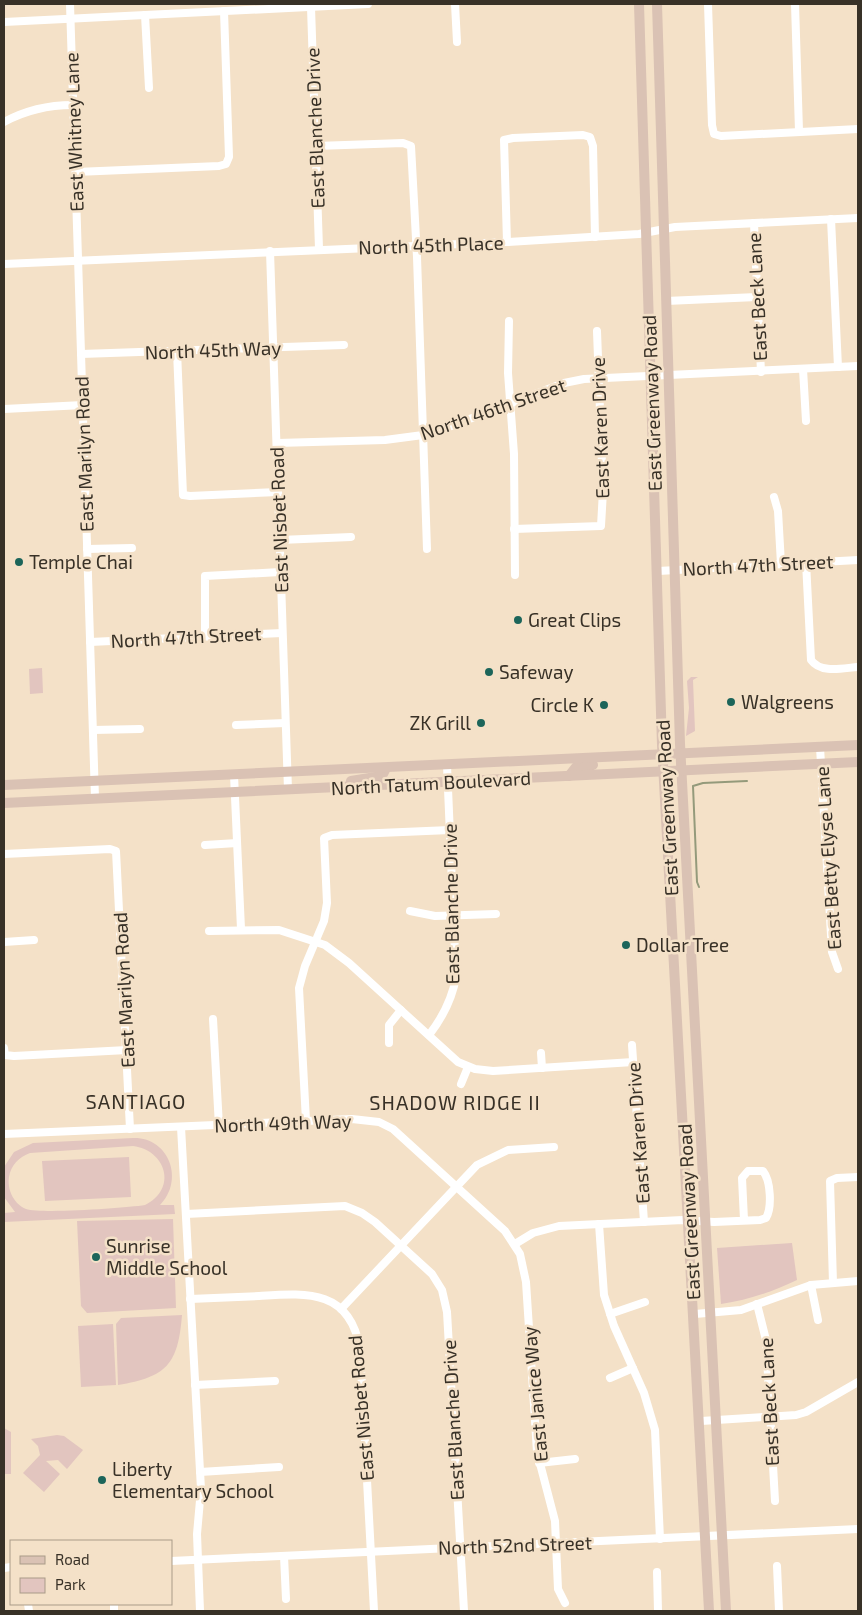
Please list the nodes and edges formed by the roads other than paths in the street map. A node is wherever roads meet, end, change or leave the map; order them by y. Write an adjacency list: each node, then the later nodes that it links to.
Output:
1 (70, 4): 13 (street, East Whitney Lane)
2 (346, 4): 3 (street); 10 (street)
3 (368, 4)
4 (455, 4): 15 (street)
5 (639, 4): 27 (main road, East Greenway Road)
6 (657, 4): 26 (main road, East Greenway Road)
7 (708, 4): 20 (street)
8 (794, 4): 20 (street)
9 (263, 6): 10 (street); 11 (street)
10 (311, 7): 21 (street, East Blanche Drive)
11 (224, 11): 12 (street); 22 (street)
12 (145, 15): 13 (street); 16 (street)
13 (71, 18): 14 (street); 17 (street, East Whitney Lane)
14 (4, 22)
15 (457, 42)
16 (149, 88)
17 (73, 105): 18 (street); 22 (street, East Whitney Lane)
18 (4, 122)
19 (858, 129): 20 (street)
20 (799, 131)
21 (316, 146): 30 (street); 31 (street, East Blanche Drive)
22 (76, 172): 33 (street, East Whitney Lane)
23 (858, 218): 24 (street, North 45th Place)
24 (831, 220): 25 (street, North 45th Place); 44 (street)
25 (754, 223): 26 (street, North 45th Place); 35 (street, East Beck Lane)
26 (664, 229): 27 (street, North 45th Place); 36 (main road, East Greenway Road)
27 (646, 232): 28 (street, North 45th Place); 47 (main road, East Greenway Road)
28 (596, 237): 29 (street, North 45th Place); 29 (street)
29 (507, 242): 30 (street, North 45th Place)
30 (417, 246): 31 (street, North 45th Place); 54 (street)
31 (319, 249): 32 (street, North 45th Place)
32 (270, 251): 33 (street, North 45th Place); 40 (street, East Nisbet Road)
33 (78, 260): 34 (street, North 45th Place); 42 (street, East Marilyn Road)
34 (4, 264)
35 (757, 297): 36 (street); 46 (street, East Beck Lane)
36 (666, 301): 48 (main road, East Greenway Road)
37 (509, 321): 50 (street)
38 (597, 331): 49 (street, East Karen Drive)
39 (344, 345): 40 (street, North 45th Way)
40 (274, 347): 41 (street, North 45th Way); 55 (street, East Nisbet Road)
41 (177, 351): 42 (street, North 45th Way); 56 (street)
42 (81, 354): 51 (street, East Marilyn Road)
43 (858, 366): 44 (street, North 46th Street)
44 (838, 367): 45 (street, North 46th Street)
45 (803, 369): 46 (street, North 46th Street); 53 (street)
46 (761, 372): 48 (street, North 46th Street)
47 (651, 377): 48 (street, North 46th Street); 49 (street, North 46th Street); 68 (main road, East Greenway Road)
48 (668, 377): 67 (main road, East Greenway Road)
49 (598, 378): 50 (street, North 46th Street); 58 (street, East Karen Drive)
50 (510, 402): 54 (street, North 46th Street); 58 (street)
51 (83, 405): 52 (street); 62 (street, East Marilyn Road)
52 (4, 408)
53 (806, 421)
54 (423, 435): 55 (street, North 46th Street); 63 (street)
55 (277, 443): 56 (street, East Nisbet Road)
56 (278, 492): 60 (street, East Nisbet Road)
57 (774, 497): 66 (street)
58 (514, 529): 70 (street)
59 (351, 537): 60 (street)
60 (280, 540): 69 (street, East Nisbet Road)
61 (132, 548): 62 (street)
62 (87, 549): 75 (street, East Marilyn Road)
63 (427, 549)
64 (858, 560): 65 (street, North 47th Street)
65 (806, 562): 66 (street, North 47th Street); 76 (street)
66 (781, 564): 67 (street, North 47th Street)
67 (674, 570): 68 (street, North 47th Street); 71 (main road, East Greenway Road)
68 (658, 571): 72 (main road, East Greenway Road)
69 (280, 572): 73 (street, East Nisbet Road); 74 (street)
70 (516, 575)
71 (676, 628): 72 (main road); 83 (main road, East Greenway Road)
72 (659, 629): 84 (main road, East Greenway Road)
73 (282, 633): 74 (street, North 47th Street); 77 (street, East Nisbet Road)
74 (205, 636): 75 (street, North 47th Street)
75 (90, 642): 80 (street, East Marilyn Road)
76 (858, 668)
77 (285, 723): 78 (street); 93 (street, East Nisbet Road)
78 (236, 725)
79 (140, 728): 80 (street)
80 (93, 730): 96 (street, East Marilyn Road)
81 (858, 745): 82 (main road, North Tatum Boulevard)
82 (820, 747): 83 (main road, North Tatum Boulevard); 88 (street, East Betty Elyse Lane)
83 (680, 754): 84 (main road, North Tatum Boulevard); 91 (main road, East Greenway Road)
84 (663, 755): 85 (main road, North Tatum Boulevard); 92 (main road, East Greenway Road)
85 (632, 756): 86 (main road, North Tatum Boulevard); 95 (main road)
86 (532, 761): 89 (main road, North Tatum Boulevard); 95 (main road); 97 (main road)
87 (858, 762): 88 (main road, North Tatum Boulevard)
88 (821, 764): 91 (main road, North Tatum Boulevard); 116 (street, East Betty Elyse Lane)
89 (447, 765): 90 (main road, North Tatum Boulevard); 97 (street, East Blanche Drive)
90 (386, 768): 93 (main road, North Tatum Boulevard); 99 (main road)
91 (681, 771): 92 (main road, North Tatum Boulevard); 140 (main road, East Greenway Road)
92 (664, 772): 95 (main road, North Tatum Boulevard); 138 (main road, East Greenway Road)
93 (287, 773): 94 (main road, North Tatum Boulevard); 100 (street, East Nisbet Road)
94 (234, 775): 96 (main road, North Tatum Boulevard); 101 (street)
95 (569, 776): 97 (main road, North Tatum Boulevard)
96 (94, 781): 98 (main road, North Tatum Boulevard); 102 (street, East Marilyn Road)
97 (448, 782): 99 (main road, North Tatum Boulevard); 104 (street, East Blanche Drive)
98 (4, 785)
99 (333, 788): 100 (main road, North Tatum Boulevard)
100 (288, 790): 101 (main road, North Tatum Boulevard)
101 (235, 792): 102 (main road, North Tatum Boulevard); 105 (street)
102 (95, 798): 103 (main road, North Tatum Boulevard)
103 (4, 803)
104 (450, 830): 110 (street, East Blanche Drive); 115 (street)
105 (237, 843): 106 (street); 111 (street)
106 (205, 845)
107 (4, 854): 122 (street, East Marilyn Road)
108 (410, 911): 110 (street)
109 (496, 914): 110 (street)
110 (454, 916): 119 (street, East Blanche Drive)
111 (241, 929): 112 (street); 115 (street)
112 (209, 931)
113 (34, 940): 114 (street)
114 (4, 942)
115 (316, 942): 117 (street); 129 (street)
116 (838, 969)
117 (401, 1010): 119 (street); 120 (street)
118 (213, 1019): 130 (street)
119 (429, 1035): 126 (street)
120 (389, 1043)
121 (632, 1045): 125 (street, East Karen Drive)
122 (127, 1050): 123 (street); 132 (street, East Marilyn Road)
123 (4, 1052)
124 (541, 1053): 127 (street)
125 (633, 1062): 127 (street); 141 (street, East Karen Drive)
126 (468, 1067): 127 (street); 128 (street)
127 (542, 1068)
128 (461, 1084)
129 (306, 1121): 130 (street, North 49th Way); 136 (street, North 49th Way)
130 (219, 1126): 131 (street, North 49th Way)
131 (181, 1127): 132 (street, North 49th Way); 137 (street)
132 (130, 1129): 133 (street, North 49th Way)
133 (4, 1134)
134 (554, 1148): 136 (street, East Nisbet Road)
135 (858, 1177): 146 (street)
136 (456, 1186): 143 (street, North 49th Way); 144 (street, East Nisbet Road)
137 (186, 1214): 144 (street, East Blanche Drive); 148 (street)
138 (690, 1220): 140 (street); 141 (street); 154 (main road, East Greenway Road)
139 (744, 1220): 139 (street); 140 (street)
140 (706, 1221): 152 (main road, East Greenway Road)
141 (644, 1222): 142 (street)
142 (598, 1224): 143 (street); 153 (street)
143 (515, 1244): 165 (street, East Janice Way)
144 (400, 1245): 151 (street, East Nisbet Road); 174 (street, East Blanche Drive)
145 (858, 1282): 146 (street)
146 (833, 1283): 147 (street)
147 (811, 1285): 150 (street); 155 (street)
148 (190, 1300): 151 (street); 160 (street)
149 (644, 1302): 153 (street)
150 (757, 1304): 152 (street); 161 (street, East Beck Lane)
151 (341, 1309): 175 (street, East Nisbet Road)
152 (712, 1313): 154 (street); 162 (main road, East Greenway Road)
153 (610, 1314): 156 (street)
154 (694, 1314): 163 (main road, East Greenway Road)
155 (818, 1320)
156 (634, 1368): 157 (street); 172 (street)
157 (610, 1378)
158 (274, 1381): 160 (street)
159 (858, 1382): 161 (street)
160 (195, 1385): 167 (street)
161 (771, 1417): 162 (street); 168 (street, East Beck Lane)
162 (717, 1420): 163 (street); 170 (main road, East Greenway Road)
163 (700, 1421): 171 (main road, East Greenway Road)
164 (575, 1459): 165 (street)
165 (539, 1464): 173 (street, East Janice Way)
166 (279, 1467): 167 (street)
167 (200, 1472): 177 (street)
168 (775, 1501)
169 (858, 1529): 170 (street, North 52nd Street)
170 (724, 1536): 171 (street, North 52nd Street); 188 (main road, East Greenway Road)
171 (706, 1537): 172 (street, North 52nd Street); 187 (main road, East Greenway Road)
172 (660, 1539): 173 (street, North 52nd Street)
173 (556, 1543): 174 (street, North 52nd Street); 182 (street, East Janice Way)
174 (460, 1547): 175 (street, North 52nd Street); 185 (street, East Blanche Drive)
175 (371, 1551): 176 (street, North 52nd Street); 184 (street, East Nisbet Road)
176 (284, 1556): 177 (street, North 52nd Street); 181 (street)
177 (198, 1559): 178 (street, North 52nd Street); 183 (street)
178 (172, 1560)
179 (777, 1566): 189 (street)
180 (657, 1572): 186 (street)
181 (286, 1600)
182 (565, 1603)
183 (200, 1611)
184 (374, 1611)
185 (464, 1611)
186 (658, 1611)
187 (709, 1611)
188 (726, 1611)
189 (779, 1611)

